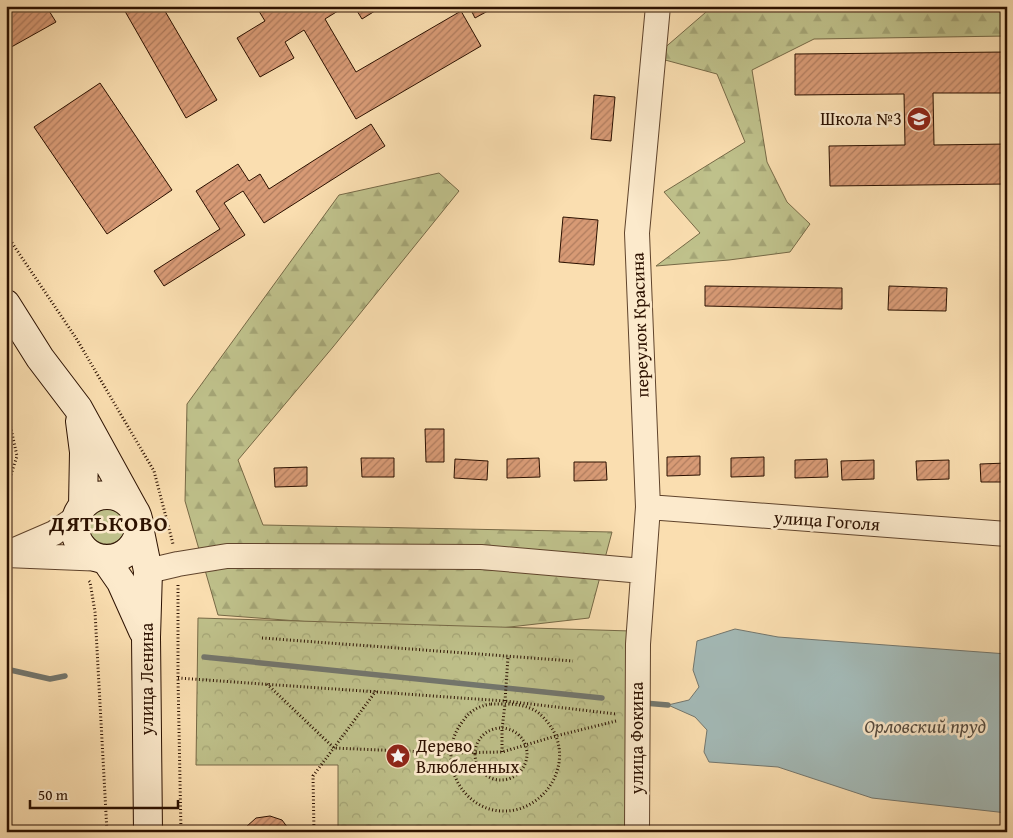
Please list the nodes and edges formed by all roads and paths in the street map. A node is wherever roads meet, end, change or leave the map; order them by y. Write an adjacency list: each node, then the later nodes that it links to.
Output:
1 (658, 6): 6 (street, переулок Красина)
2 (6, 304): 4 (main road, улица Ленина)
3 (6, 406): 5 (path)
4 (78, 408): 7 (main road); 8 (main road, улица Ленина)
5 (6, 490)
6 (648, 507): 9 (street, улица Гоголя); 13 (street, переулок Красина)
7 (80, 512): 8 (main road); 10 (street); 11 (main road)
8 (136, 517): 11 (main road); 12 (main road, улица Ленина)
9 (1007, 534)
10 (6, 554): 11 (street)
11 (105, 558): 15 (main road)
12 (148, 571): 13 (street); 15 (main road, улица Ленина)
13 (643, 571): 17 (street, переулок Красина)
14 (83, 579): 32 (path)
15 (146, 637): 33 (main road, улица Ленина)
16 (262, 638): 18 (path)
17 (638, 644): 24 (street, улица Фокина)
18 (508, 657): 19 (path); 23 (path)
19 (574, 661)
20 (178, 678): 21 (path)
21 (267, 684): 22 (path); 28 (path)
22 (376, 692): 23 (path); 28 (path)
23 (505, 703): 24 (path); 25 (path); 26 (path); 31 (path)
24 (636, 717): 26 (path); 35 (street, улица Фокина)
25 (502, 729): 27 (path); 29 (path); 30 (path)
26 (556, 736): 27 (path); 31 (path)
27 (525, 745): 29 (path); 30 (path)
28 (334, 748): 31 (path); 34 (path)
29 (475, 752): 30 (path); 31 (path)
30 (502, 752)
31 (450, 753)
32 (107, 832)
33 (148, 832)
34 (314, 832)
35 (637, 832)

